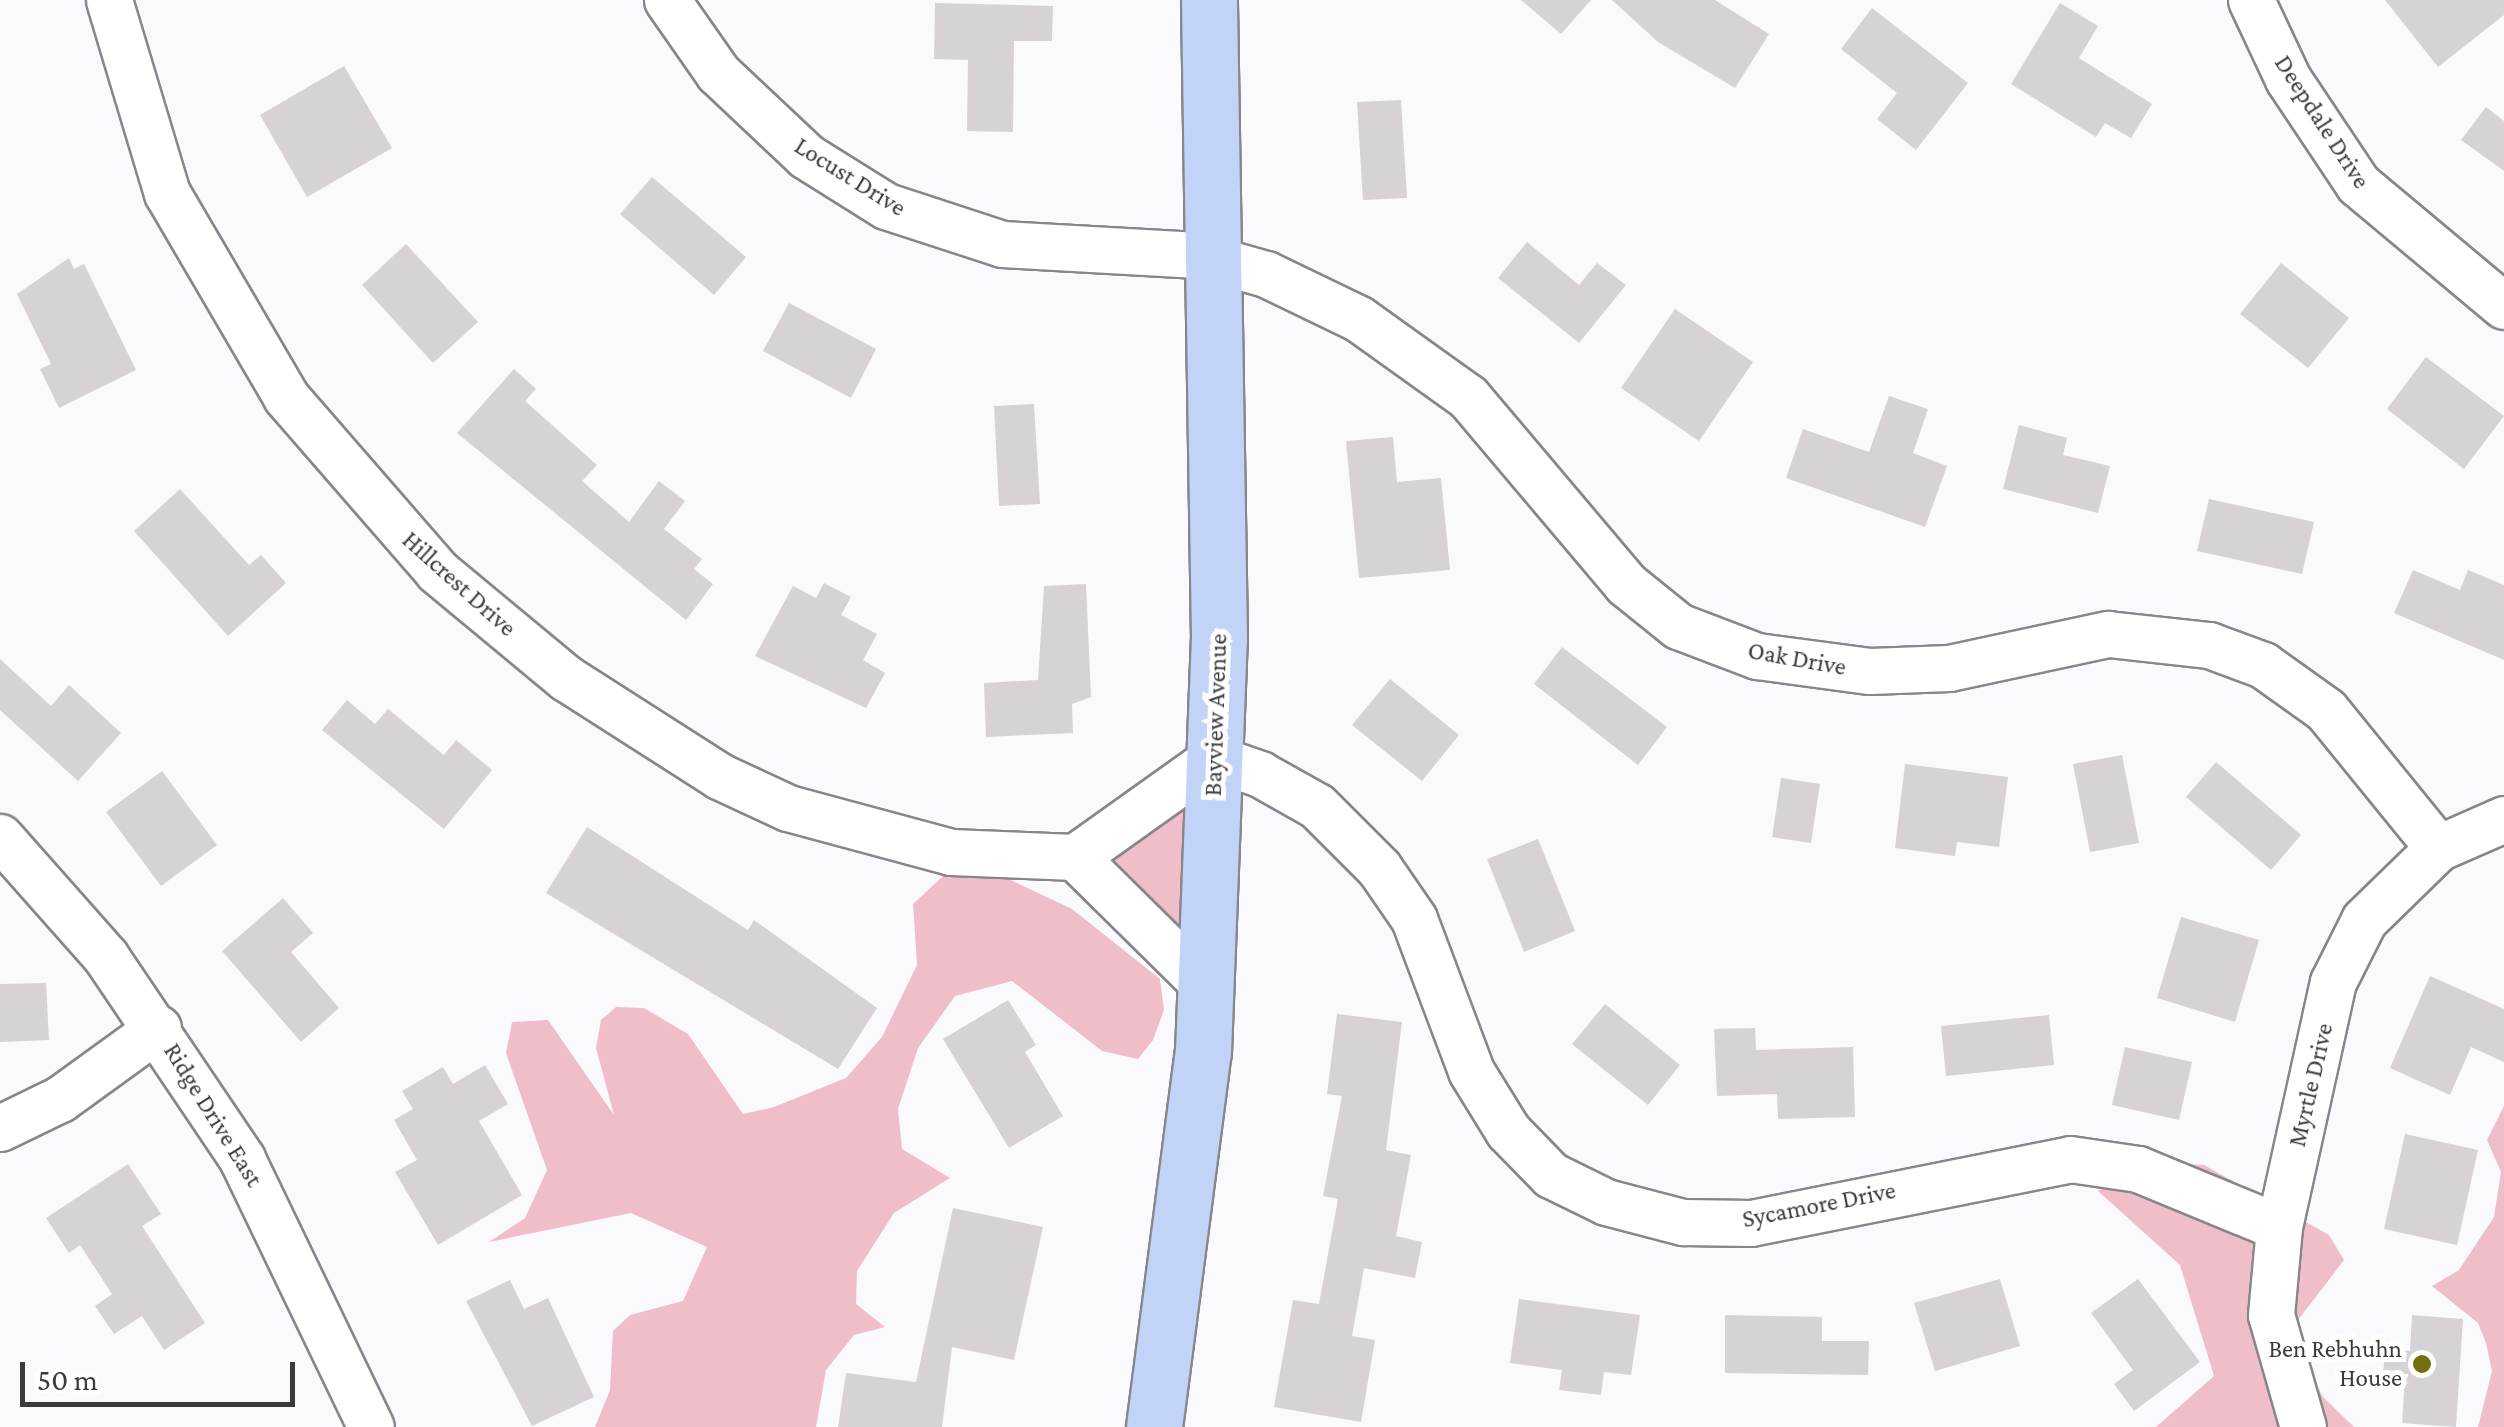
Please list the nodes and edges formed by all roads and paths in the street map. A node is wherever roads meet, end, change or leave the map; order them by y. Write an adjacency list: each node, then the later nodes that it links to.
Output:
1 (108, 0): 11 (street, Hillcrest Drive)
2 (667, 0): 5 (street, Locust Drive)
3 (1209, 0): 5 (main road, Bayview Avenue)
4 (2251, 0): 6 (street, Deepdale Drive)
5 (1212, 260): 7 (main road, Bayview Avenue); 10 (street, Oak Drive)
6 (2504, 306)
7 (1214, 758): 11 (street); 12 (main road, Bayview Avenue); 15 (street, Sycamore Drive)
8 (2504, 819): 10 (street, Myrtle Drive)
9 (0, 837): 13 (street, Ridge Drive East)
10 (2438, 848): 15 (street, Myrtle Drive)
11 (1075, 857): 12 (street)
12 (1206, 986): 17 (main road, Bayview Avenue)
13 (158, 1028): 14 (street); 16 (street, Ridge Drive East)
14 (0, 1128)
15 (2279, 1227): 18 (street, Myrtle Drive)
16 (372, 1427)
17 (1154, 1427)
18 (2303, 1427)

